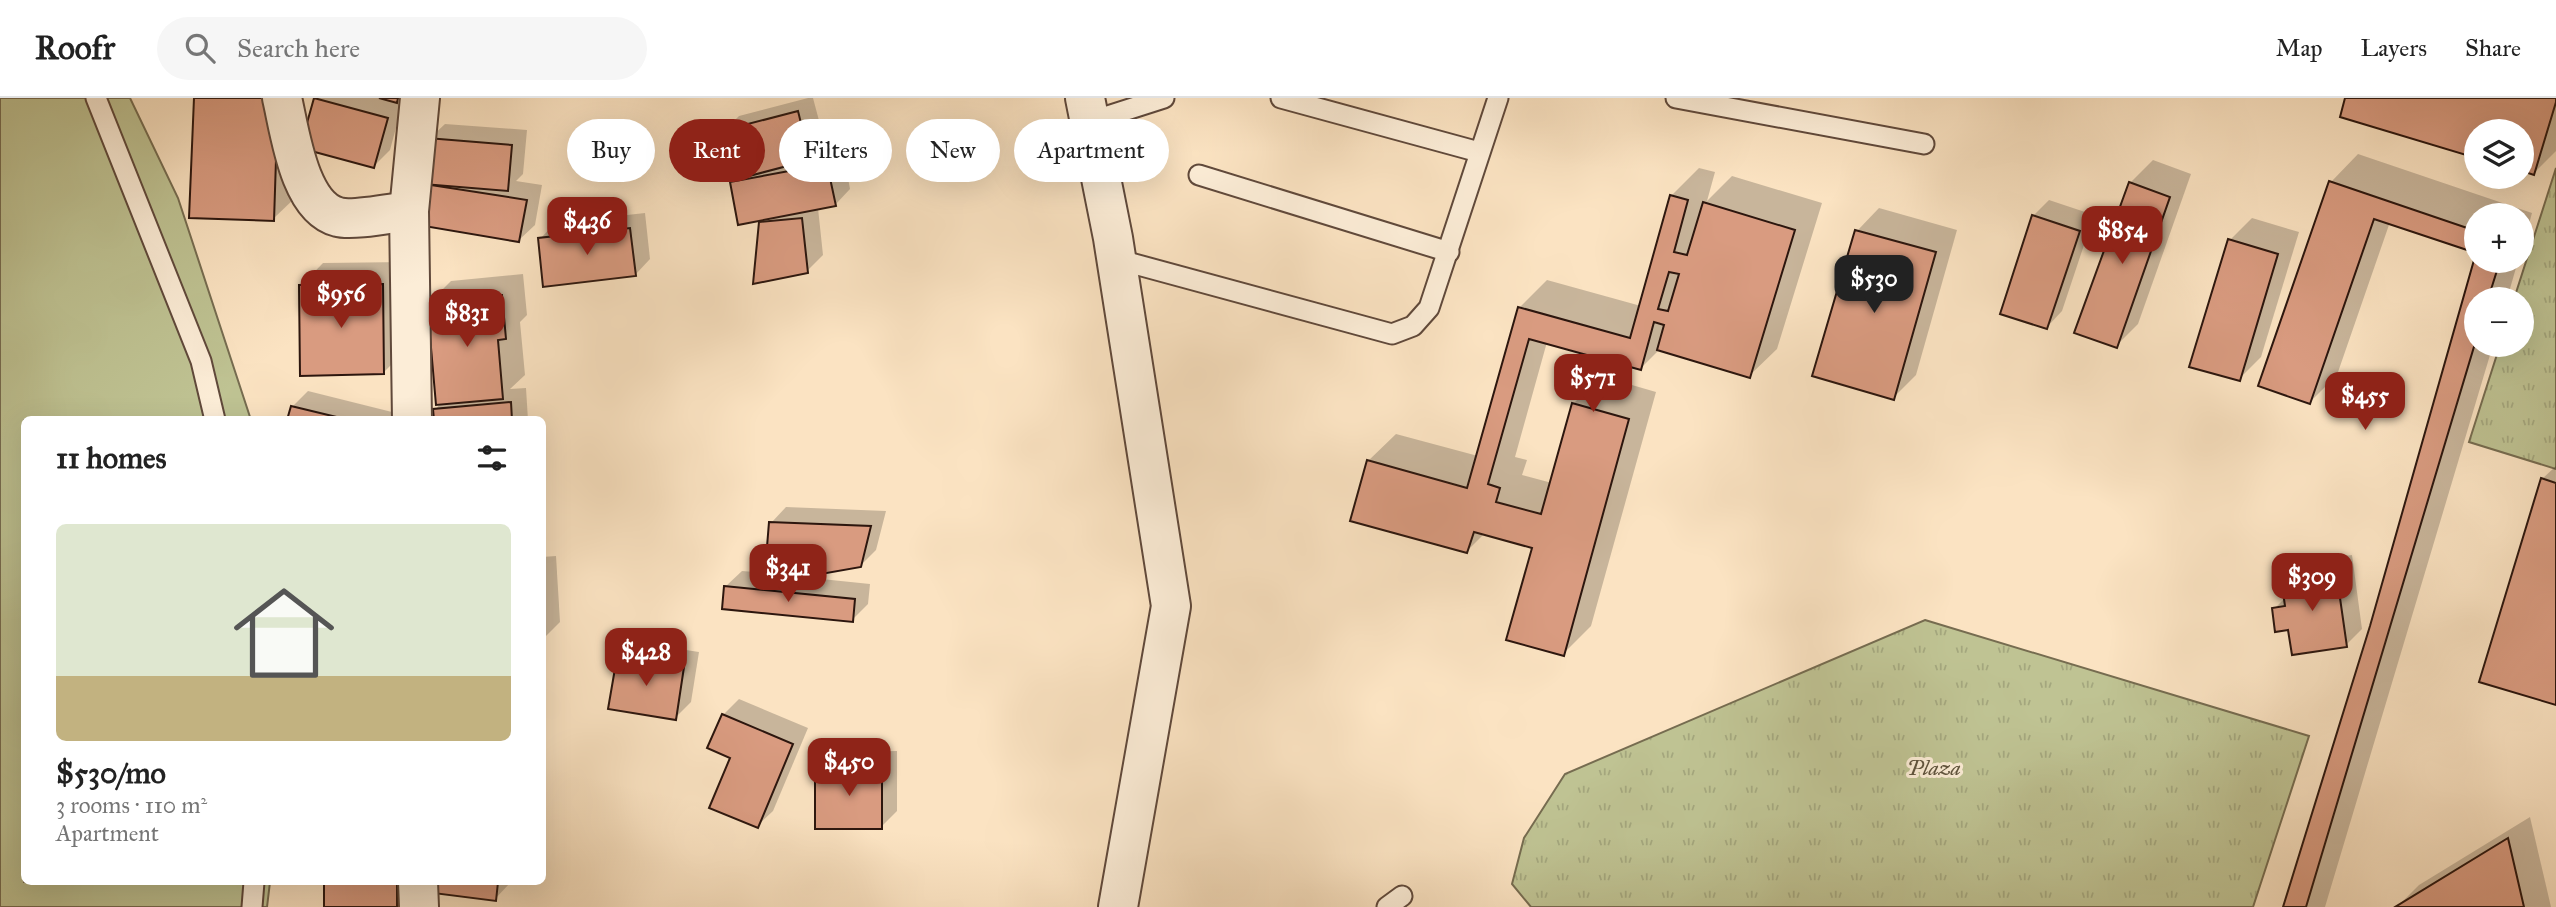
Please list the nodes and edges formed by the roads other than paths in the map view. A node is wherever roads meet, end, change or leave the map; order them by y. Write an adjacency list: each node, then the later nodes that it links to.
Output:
1 (96, 98): 15 (lane)
2 (282, 98): 12 (street)
3 (421, 98): 12 (street)
4 (1164, 98): 8 (lane)
5 (1282, 98): 10 (lane)
6 (1498, 98): 10 (lane)
7 (1676, 98): 9 (lane)
8 (1087, 110): 14 (street)
9 (1924, 144)
10 (1479, 152): 13 (lane)
11 (1199, 175): 13 (lane)
12 (409, 211): 16 (street)
13 (1449, 251): 14 (lane)
14 (1116, 258): 21 (street)
15 (214, 416)
16 (412, 416)
17 (254, 885): 19 (lane)
18 (418, 885): 20 (street)
19 (252, 907)
20 (419, 907)
21 (1118, 907)

